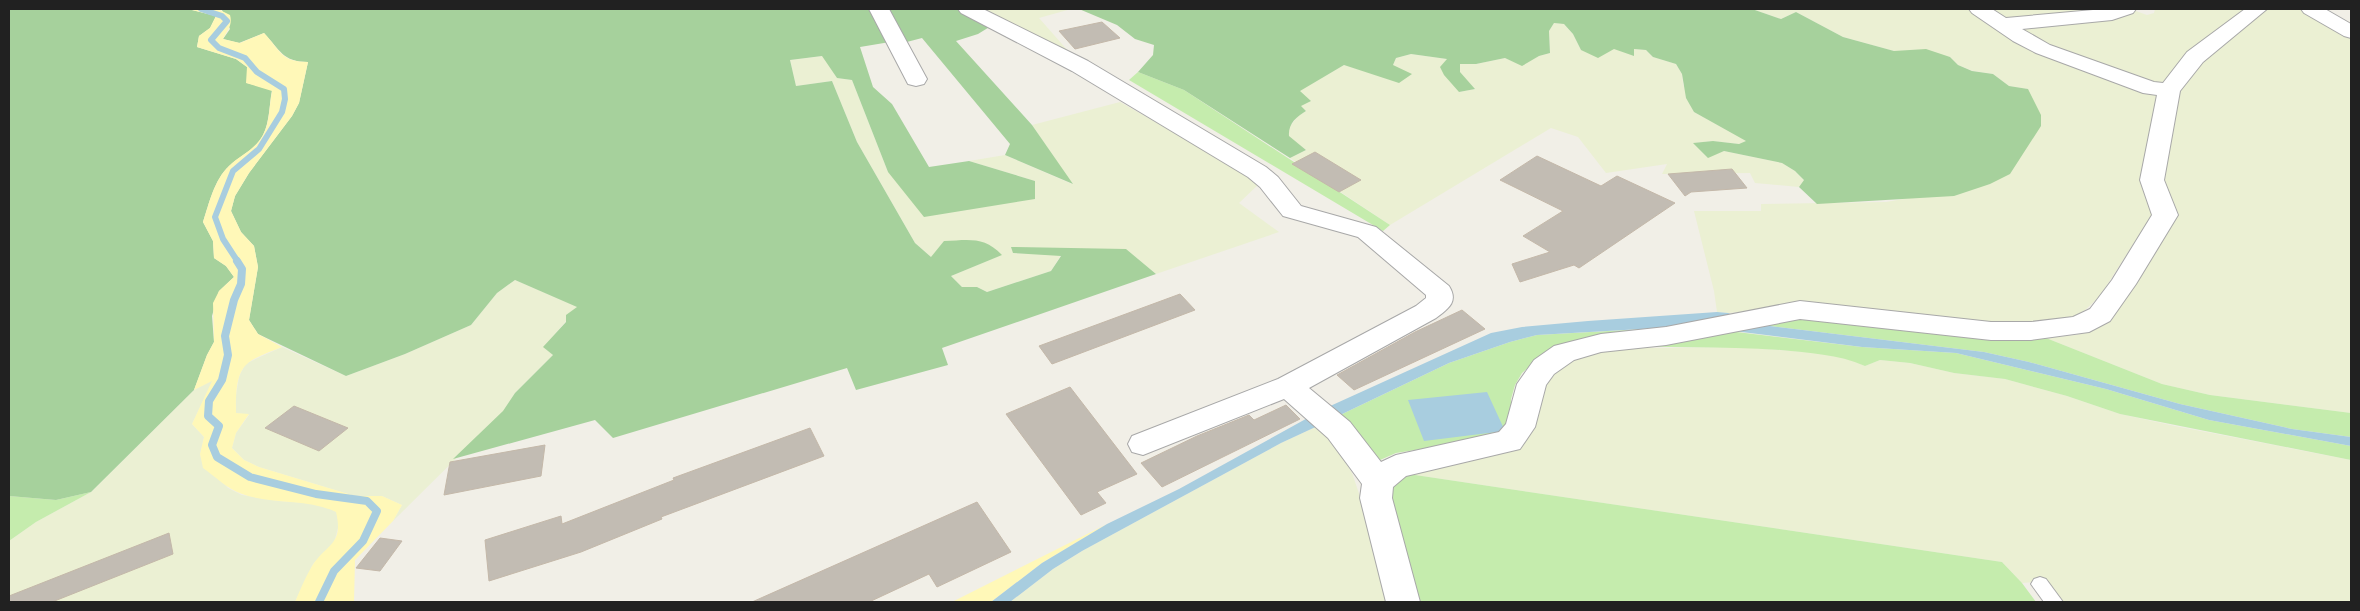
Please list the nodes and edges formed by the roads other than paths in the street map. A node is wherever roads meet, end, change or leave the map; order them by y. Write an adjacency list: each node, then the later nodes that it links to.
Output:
1 (880, 9): 9 (street)
2 (968, 9): 11 (street)
3 (1979, 9): 7 (street)
4 (2126, 9): 7 (street)
5 (2257, 9): 10 (street)
6 (2311, 9): 8 (street)
7 (2002, 25): 10 (street)
8 (2351, 32)
9 (916, 79)
10 (2169, 90): 13 (street)
11 (1297, 393): 12 (street); 13 (street)
12 (1143, 444)
13 (1378, 482): 15 (street)
14 (2040, 584): 16 (lane)
15 (1403, 602)
16 (2054, 602)

